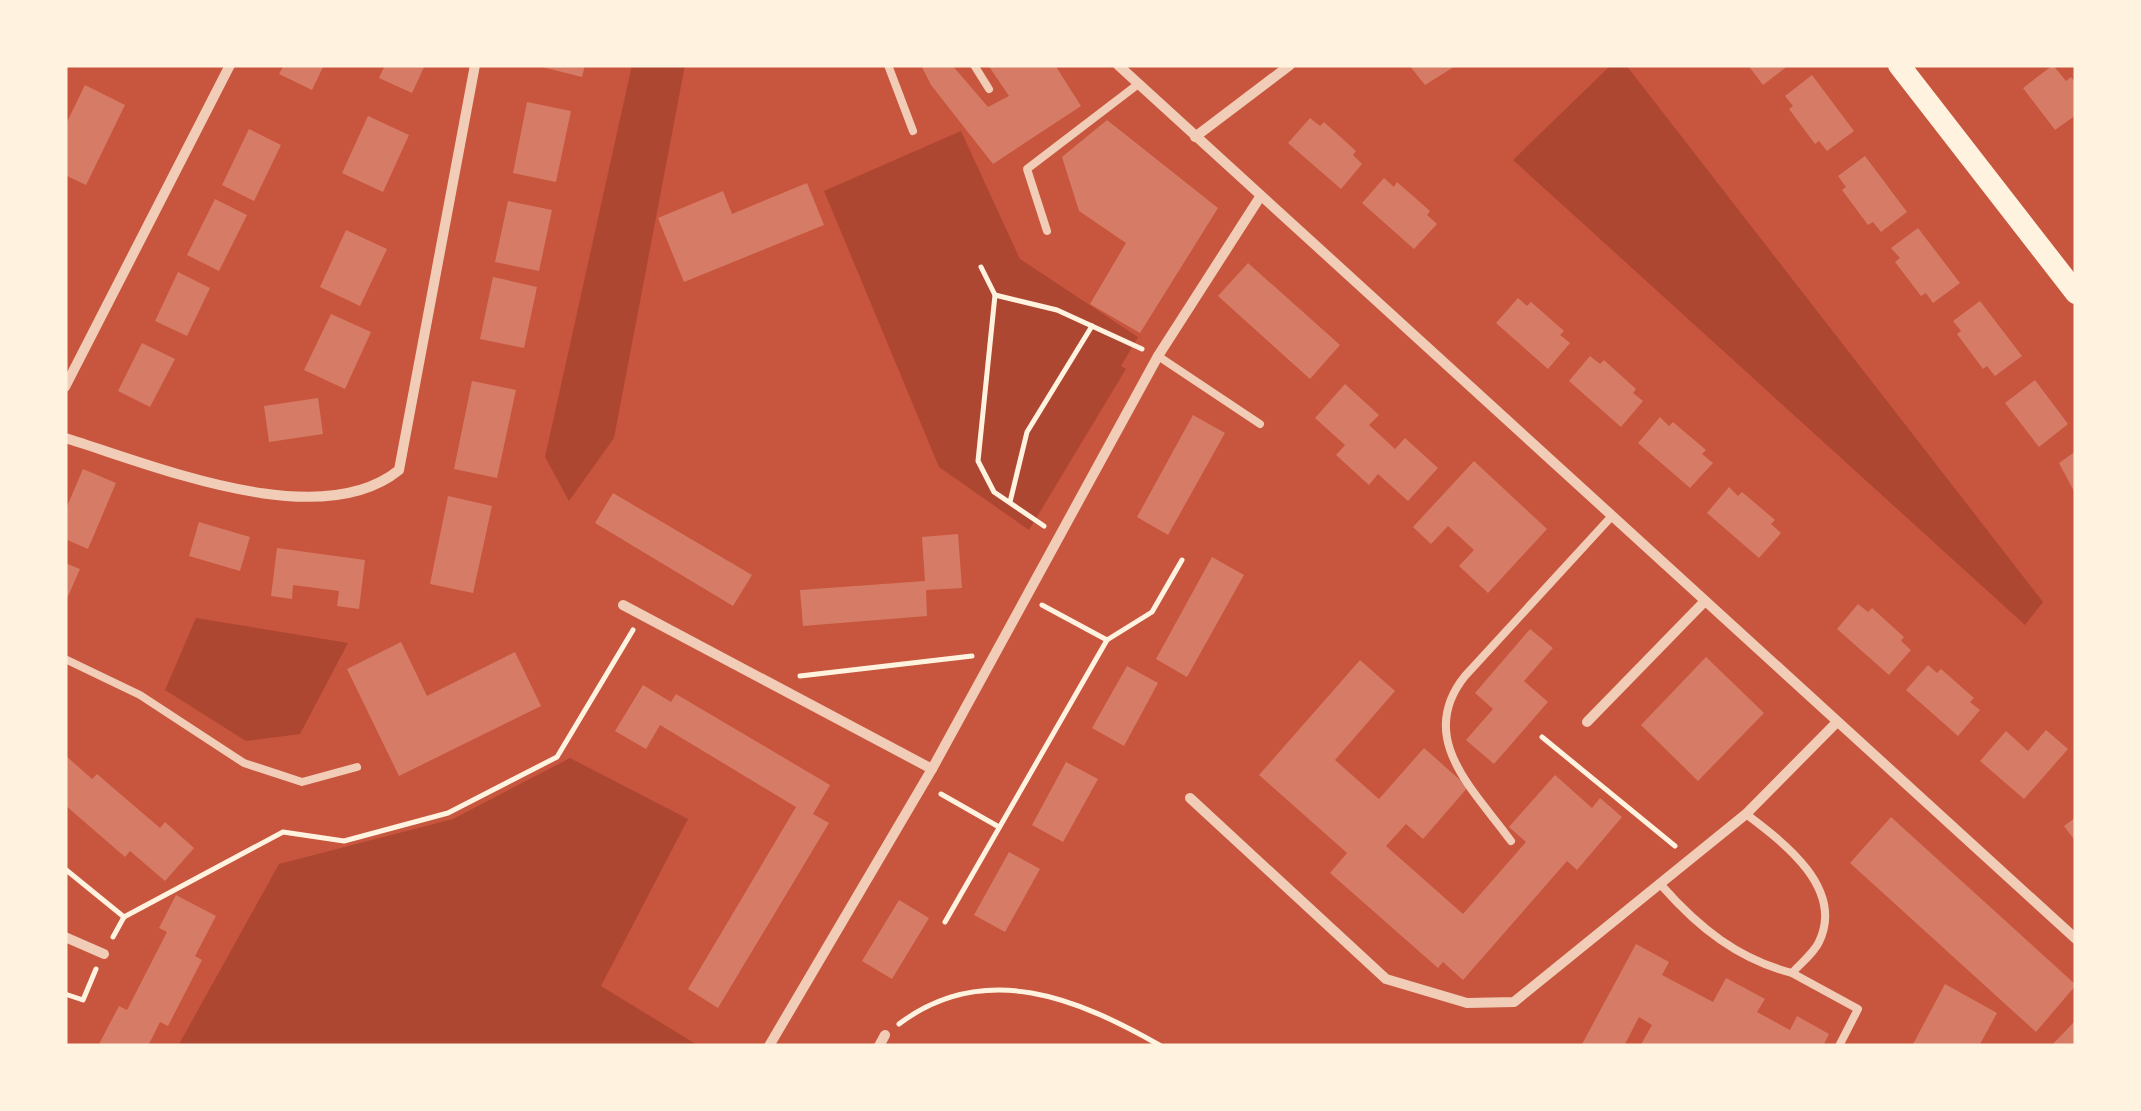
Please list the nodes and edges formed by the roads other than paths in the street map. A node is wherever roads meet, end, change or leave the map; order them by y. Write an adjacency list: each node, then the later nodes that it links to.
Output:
1 (230, 65): 16 (street)
2 (474, 65): 18 (street)
3 (888, 65): 10 (lane)
4 (974, 65): 9 (lane)
5 (1118, 65): 8 (street)
6 (1290, 65): 11 (street)
7 (1899, 65): 14 (main road)
8 (1137, 85): 11 (street); 13 (lane)
9 (989, 88)
10 (913, 130)
11 (1195, 137): 12 (street)
12 (1260, 197): 15 (street); 19 (street)
13 (1047, 231)
14 (2076, 294)
15 (1158, 356): 17 (lane); 26 (street)
16 (65, 386)
17 (1260, 424)
18 (65, 438)
19 (1611, 518): 20 (street); 29 (lane)
20 (1704, 602): 23 (street); 24 (street)
21 (624, 605): 26 (street)
22 (65, 660): 25 (lane)
23 (1587, 722)
24 (1836, 723): 28 (street); 32 (street)
25 (357, 767)
26 (932, 768): 35 (street)
27 (1190, 798): 30 (street)
28 (1746, 814): 30 (street); 34 (lane)
29 (1510, 841)
30 (1662, 886): 34 (lane)
31 (65, 936): 33 (street)
32 (2076, 938)
33 (104, 954)
34 (1792, 972): 36 (lane)
35 (769, 1046)
36 (1839, 1046)

